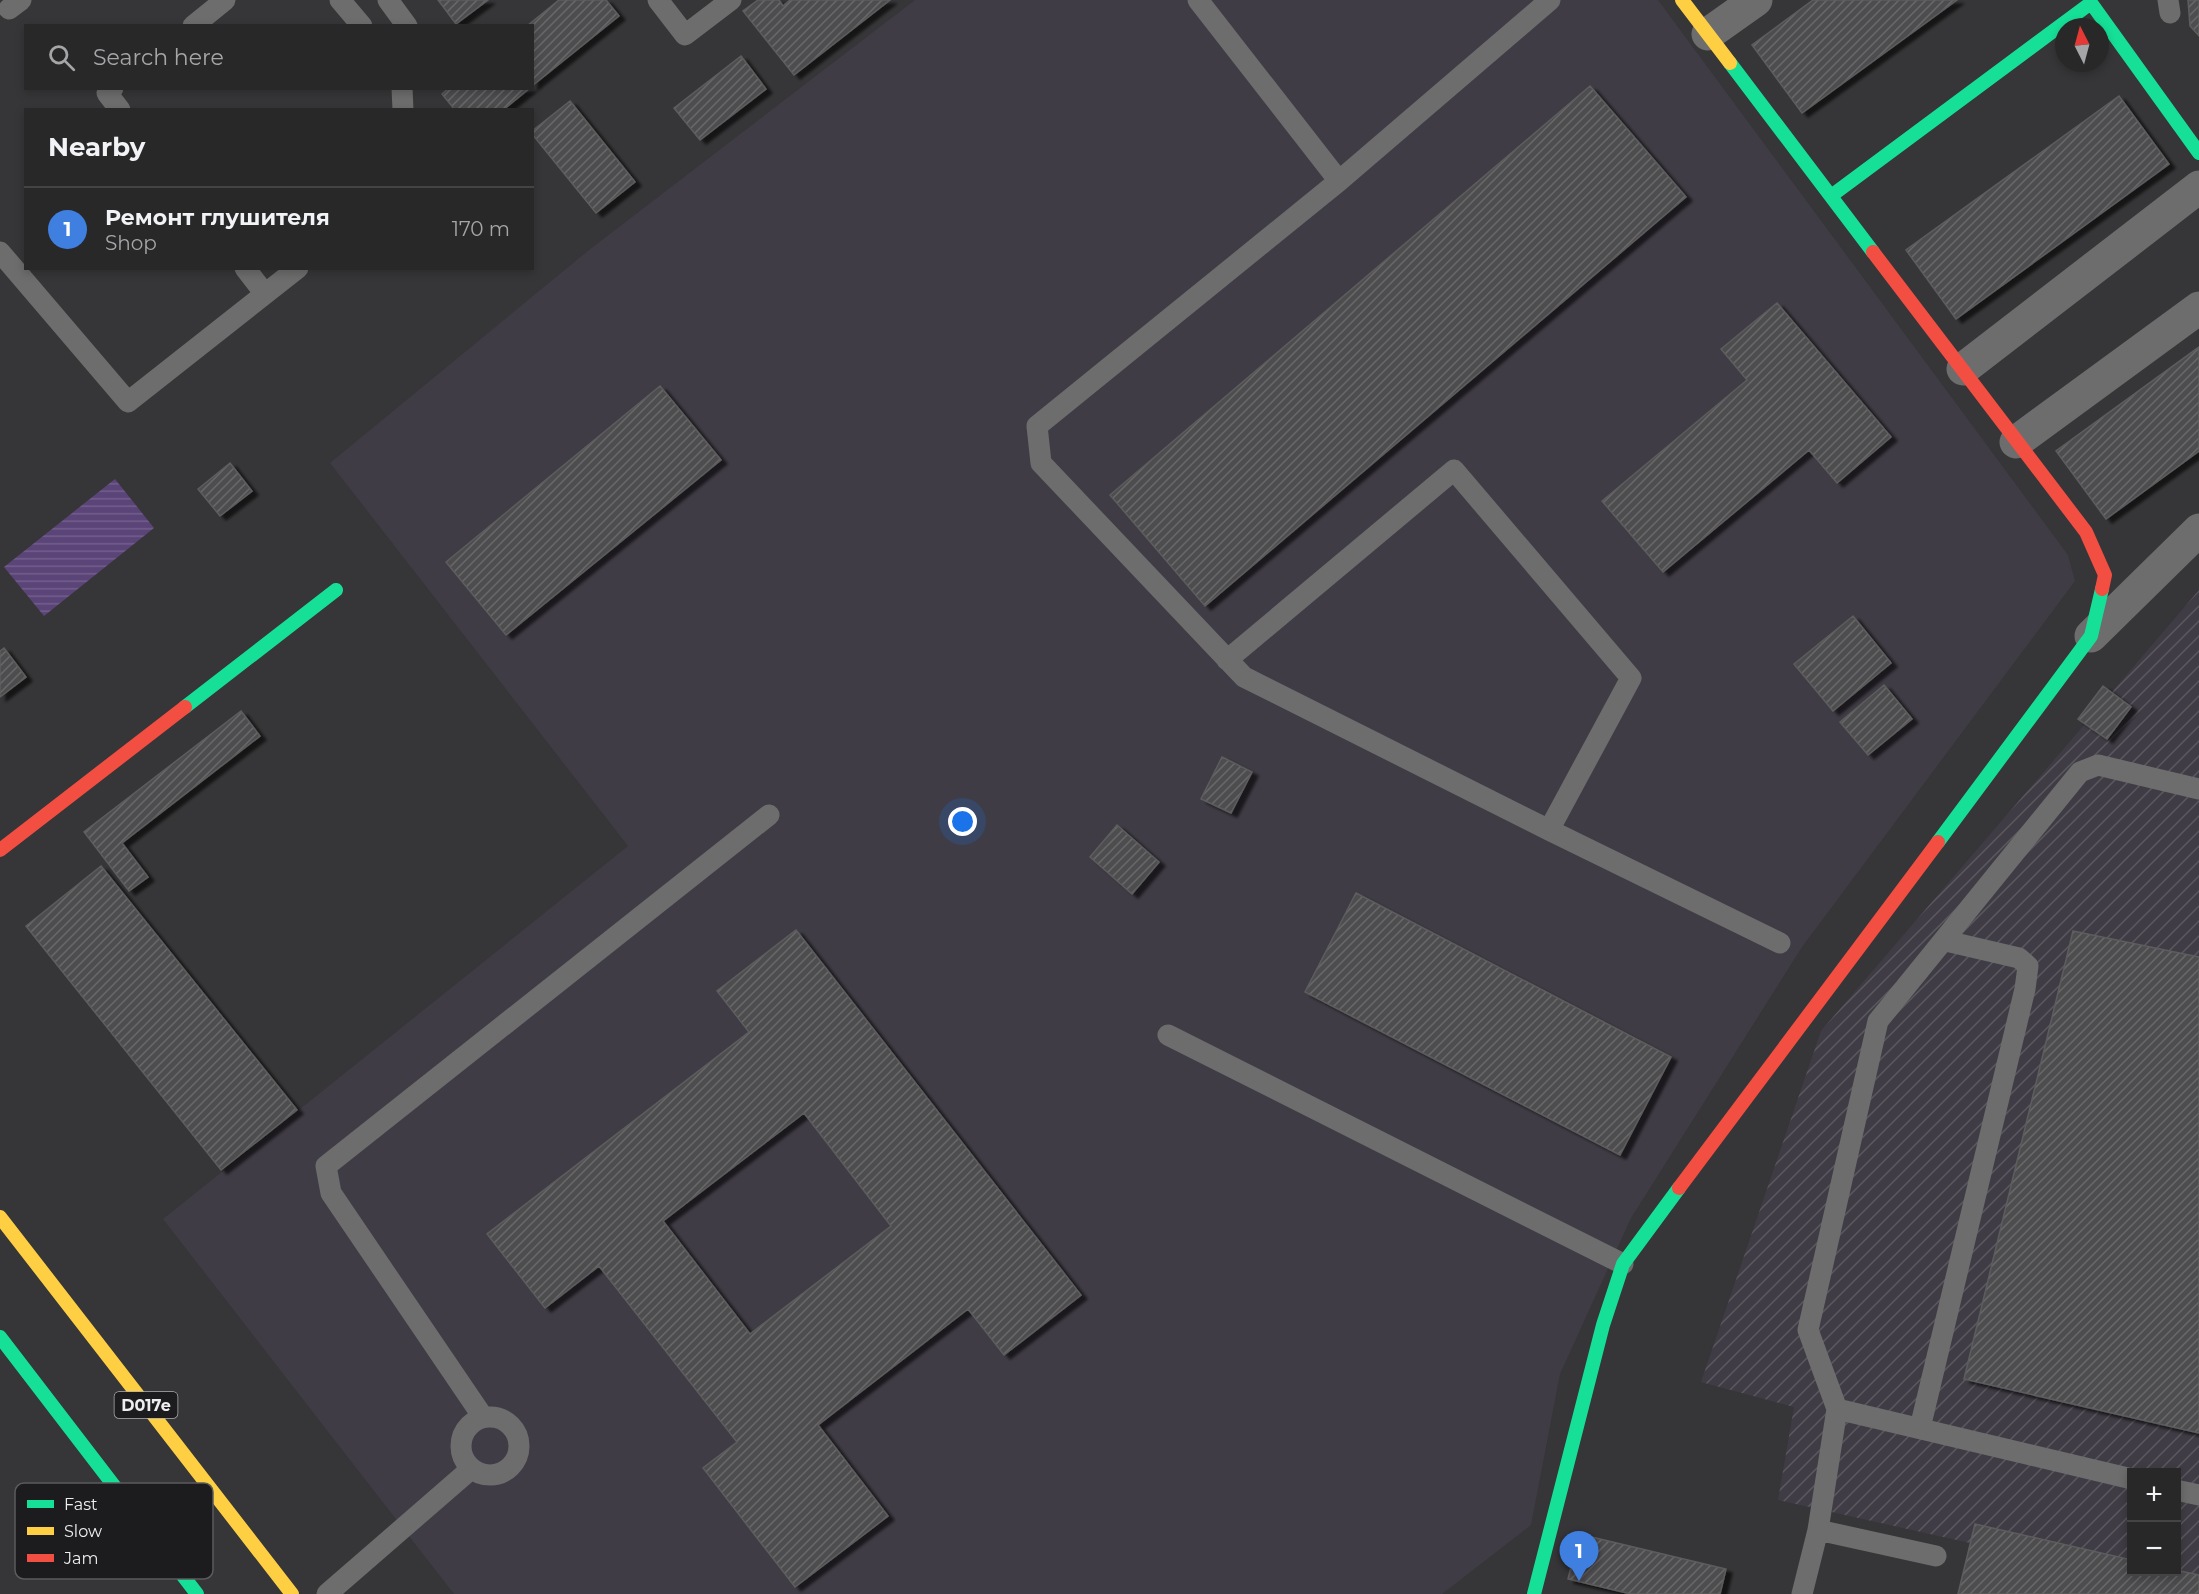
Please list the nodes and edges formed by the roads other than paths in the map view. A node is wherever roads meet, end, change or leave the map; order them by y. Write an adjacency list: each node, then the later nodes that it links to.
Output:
1 (225, 0): 11 (lane)
2 (340, 0): 12 (lane)
3 (388, 0): 13 (lane)
4 (658, 0): 5 (lane)
5 (731, 0)
6 (1198, 0): 20 (lane)
7 (1550, 0): 20 (lane)
8 (1682, 0): 14 (street)
9 (1756, 0): 14 (street)
10 (2090, 1): 19 (street); 22 (street)
11 (195, 24)
12 (360, 24)
13 (406, 24)
14 (1708, 34): 22 (street)
15 (111, 90): 17 (lane)
16 (403, 90): 18 (lane)
17 (118, 108)
18 (403, 108)
19 (2199, 153)
20 (1339, 181): 33 (lane)
21 (2199, 187): 28 (street)
22 (1831, 196): 28 (street)
23 (0, 252): 26 (lane)
24 (246, 270): 26 (lane)
25 (295, 270): 26 (lane)
26 (265, 294)
27 (2199, 308): 29 (street)
28 (1963, 369): 29 (street)
29 (2016, 442): 32 (street)
30 (2199, 530): 32 (street)
31 (336, 590): 37 (street)
32 (2091, 636): 42 (street)
33 (1227, 660): 36 (lane); 36 (lane)
34 (2199, 789): 38 (lane)
35 (769, 815): 45 (lane)
36 (1549, 830): 39 (lane)
37 (0, 850)
38 (1946, 941): 44 (lane); 46 (lane)
39 (1780, 943)
40 (1168, 1035): 42 (lane)
41 (0, 1217): 50 (street, D017e)
42 (1623, 1264): 60 (street)
43 (0, 1337): 49 (street)
44 (1837, 1409): 46 (lane); 54 (lane)
45 (483, 1417): 47 (lane); 47 (lane)
46 (1920, 1428): 48 (lane)
47 (471, 1469): 59 (lane)
48 (2127, 1478)
49 (112, 1483)
50 (206, 1483)
51 (2181, 1491): 53 (lane)
52 (213, 1492): 58 (street, D017e)
53 (2199, 1496)
54 (1818, 1530): 55 (lane); 61 (lane)
55 (1936, 1556)
56 (186, 1579): 57 (street)
57 (197, 1594)
58 (292, 1594)
59 (327, 1594)
60 (1534, 1594)
61 (1802, 1594)

